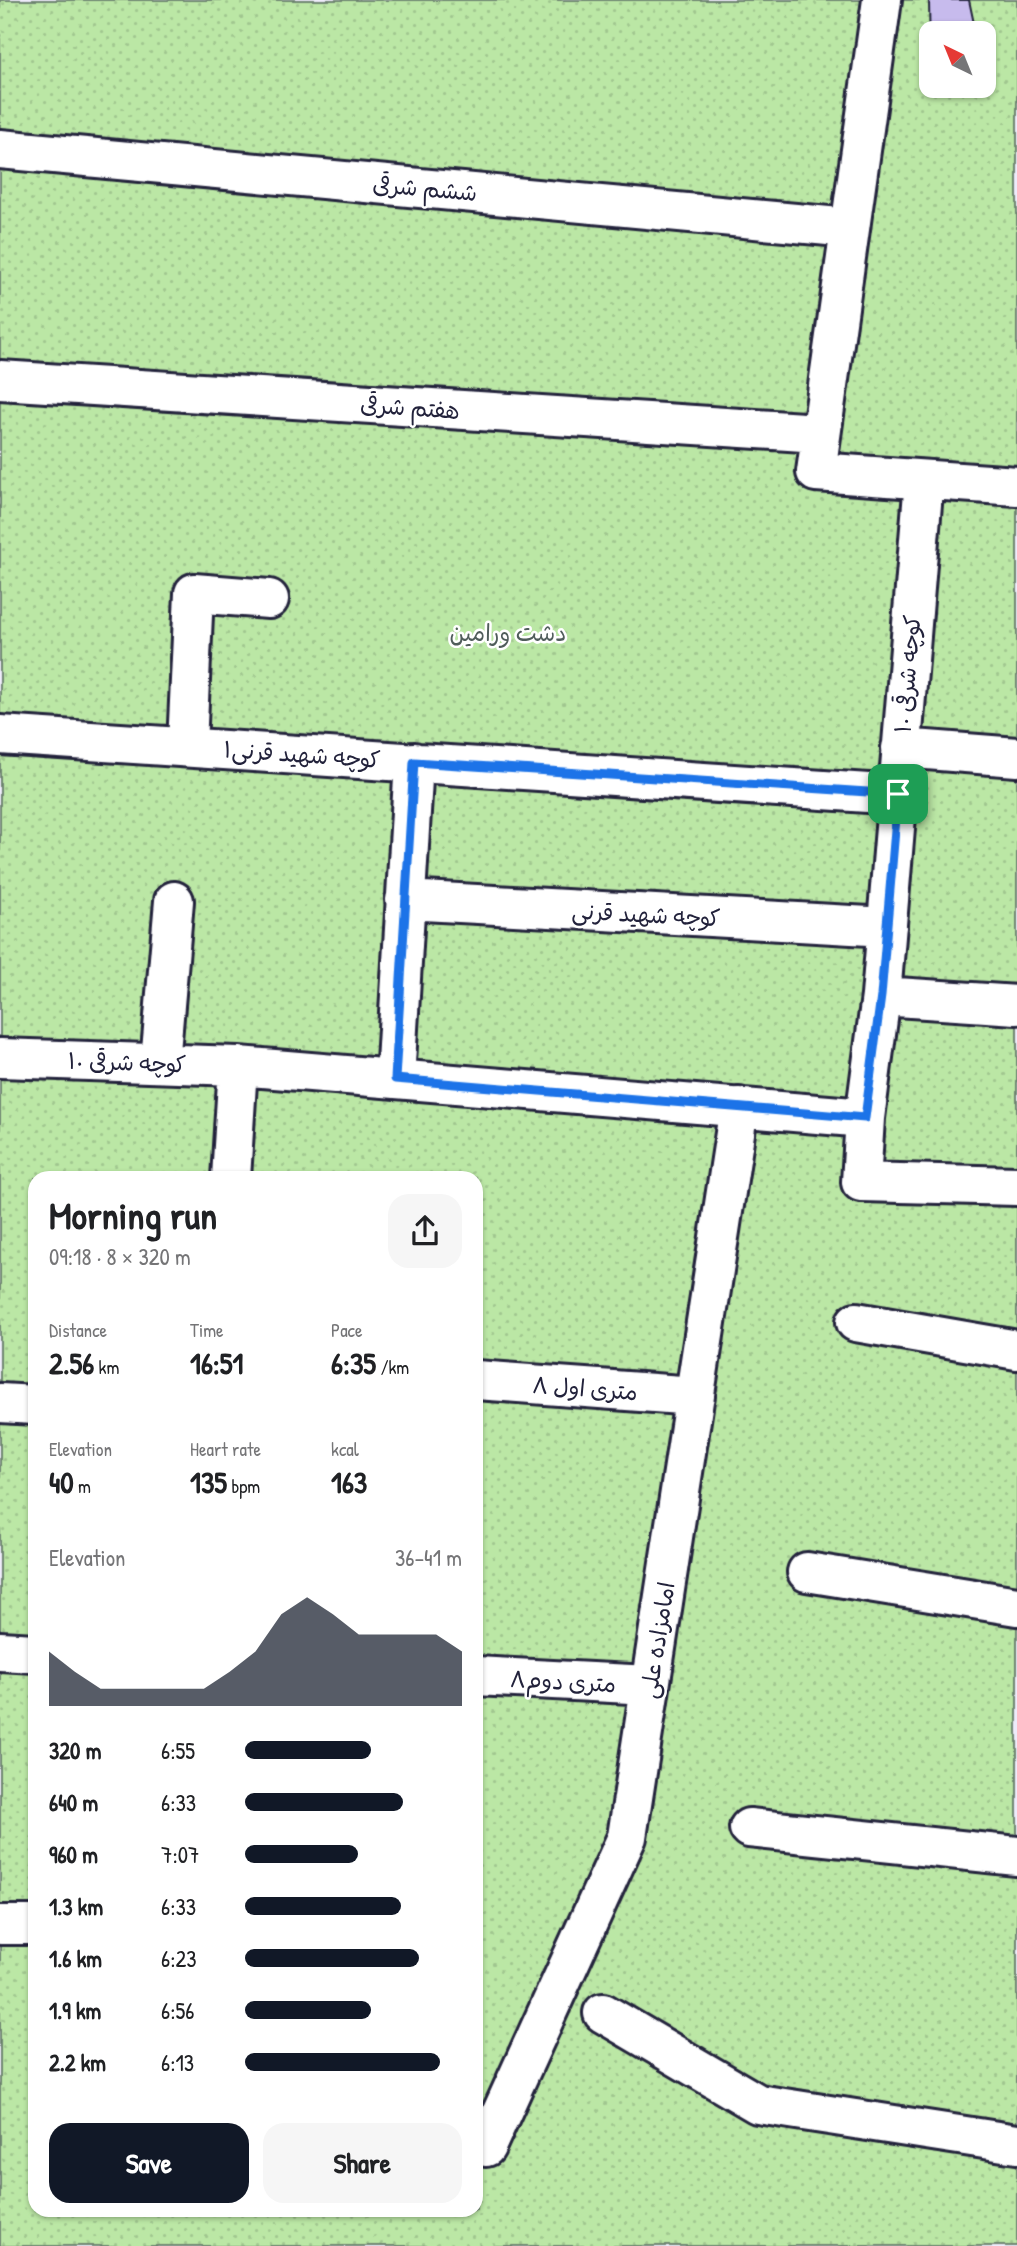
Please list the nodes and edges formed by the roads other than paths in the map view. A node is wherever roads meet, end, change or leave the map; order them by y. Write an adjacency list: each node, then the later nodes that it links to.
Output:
1 (882, 0): 3 (street)
2 (0, 149): 3 (street, ششم شرقی)
3 (850, 228): 5 (street)
4 (0, 380): 5 (street, هفتم شرقی)
5 (819, 433): 6 (street)
6 (923, 480): 7 (street); 11 (street, کوچه شرقی ۱۰)
7 (1017, 486)
8 (269, 599): 10 (street)
9 (0, 735): 10 (street, کوچه شهید قرنی۱)
10 (187, 745): 13 (street, کوچه شهید قرنی۱)
11 (901, 748): 12 (street); 14 (street, کوچه شرقی ۱۰)
12 (1017, 757)
13 (414, 762): 14 (street, کوچه شهید قرنی۱); 15 (street)
14 (898, 794): 17 (street, کوچه شرقی ۱۰)
15 (405, 900): 17 (street, کوچه شهید قرنی); 23 (street)
16 (174, 901): 21 (street)
17 (887, 927): 18 (street, کوچه شرقی ۱۰)
18 (881, 996): 19 (street); 25 (street, کوچه شرقی ۱۰)
19 (1017, 1005)
20 (0, 1058): 21 (street, کوچه شرقی ۱۰)
21 (160, 1063): 22 (street, کوچه شرقی ۱۰)
22 (246, 1067): 23 (street, کوچه شرقی ۱۰); 26 (street)
23 (395, 1079): 24 (street, کوچه شرقی ۱۰)
24 (739, 1107): 25 (street); 31 (street, امامزاده علی)
25 (865, 1118): 27 (street, کوچه شرقی ۱۰)
26 (232, 1171)
27 (1017, 1186)
28 (856, 1322): 29 (street)
29 (1017, 1350)
30 (483, 1381): 31 (street, ۸ متری اول)
31 (695, 1396): 39 (street, امامزاده علی)
32 (0, 1404): 33 (street)
33 (28, 1405)
34 (807, 1572): 35 (street)
35 (1017, 1606)
36 (0, 1651): 37 (street)
37 (28, 1653)
38 (483, 1676): 39 (street, متری دوم۸)
39 (650, 1685): 46 (street, امامزاده علی)
40 (749, 1828): 41 (street)
41 (1017, 1856)
42 (0, 1925): 43 (street)
43 (28, 1925)
44 (603, 2013): 45 (street)
45 (1017, 2144)
46 (486, 2147)

